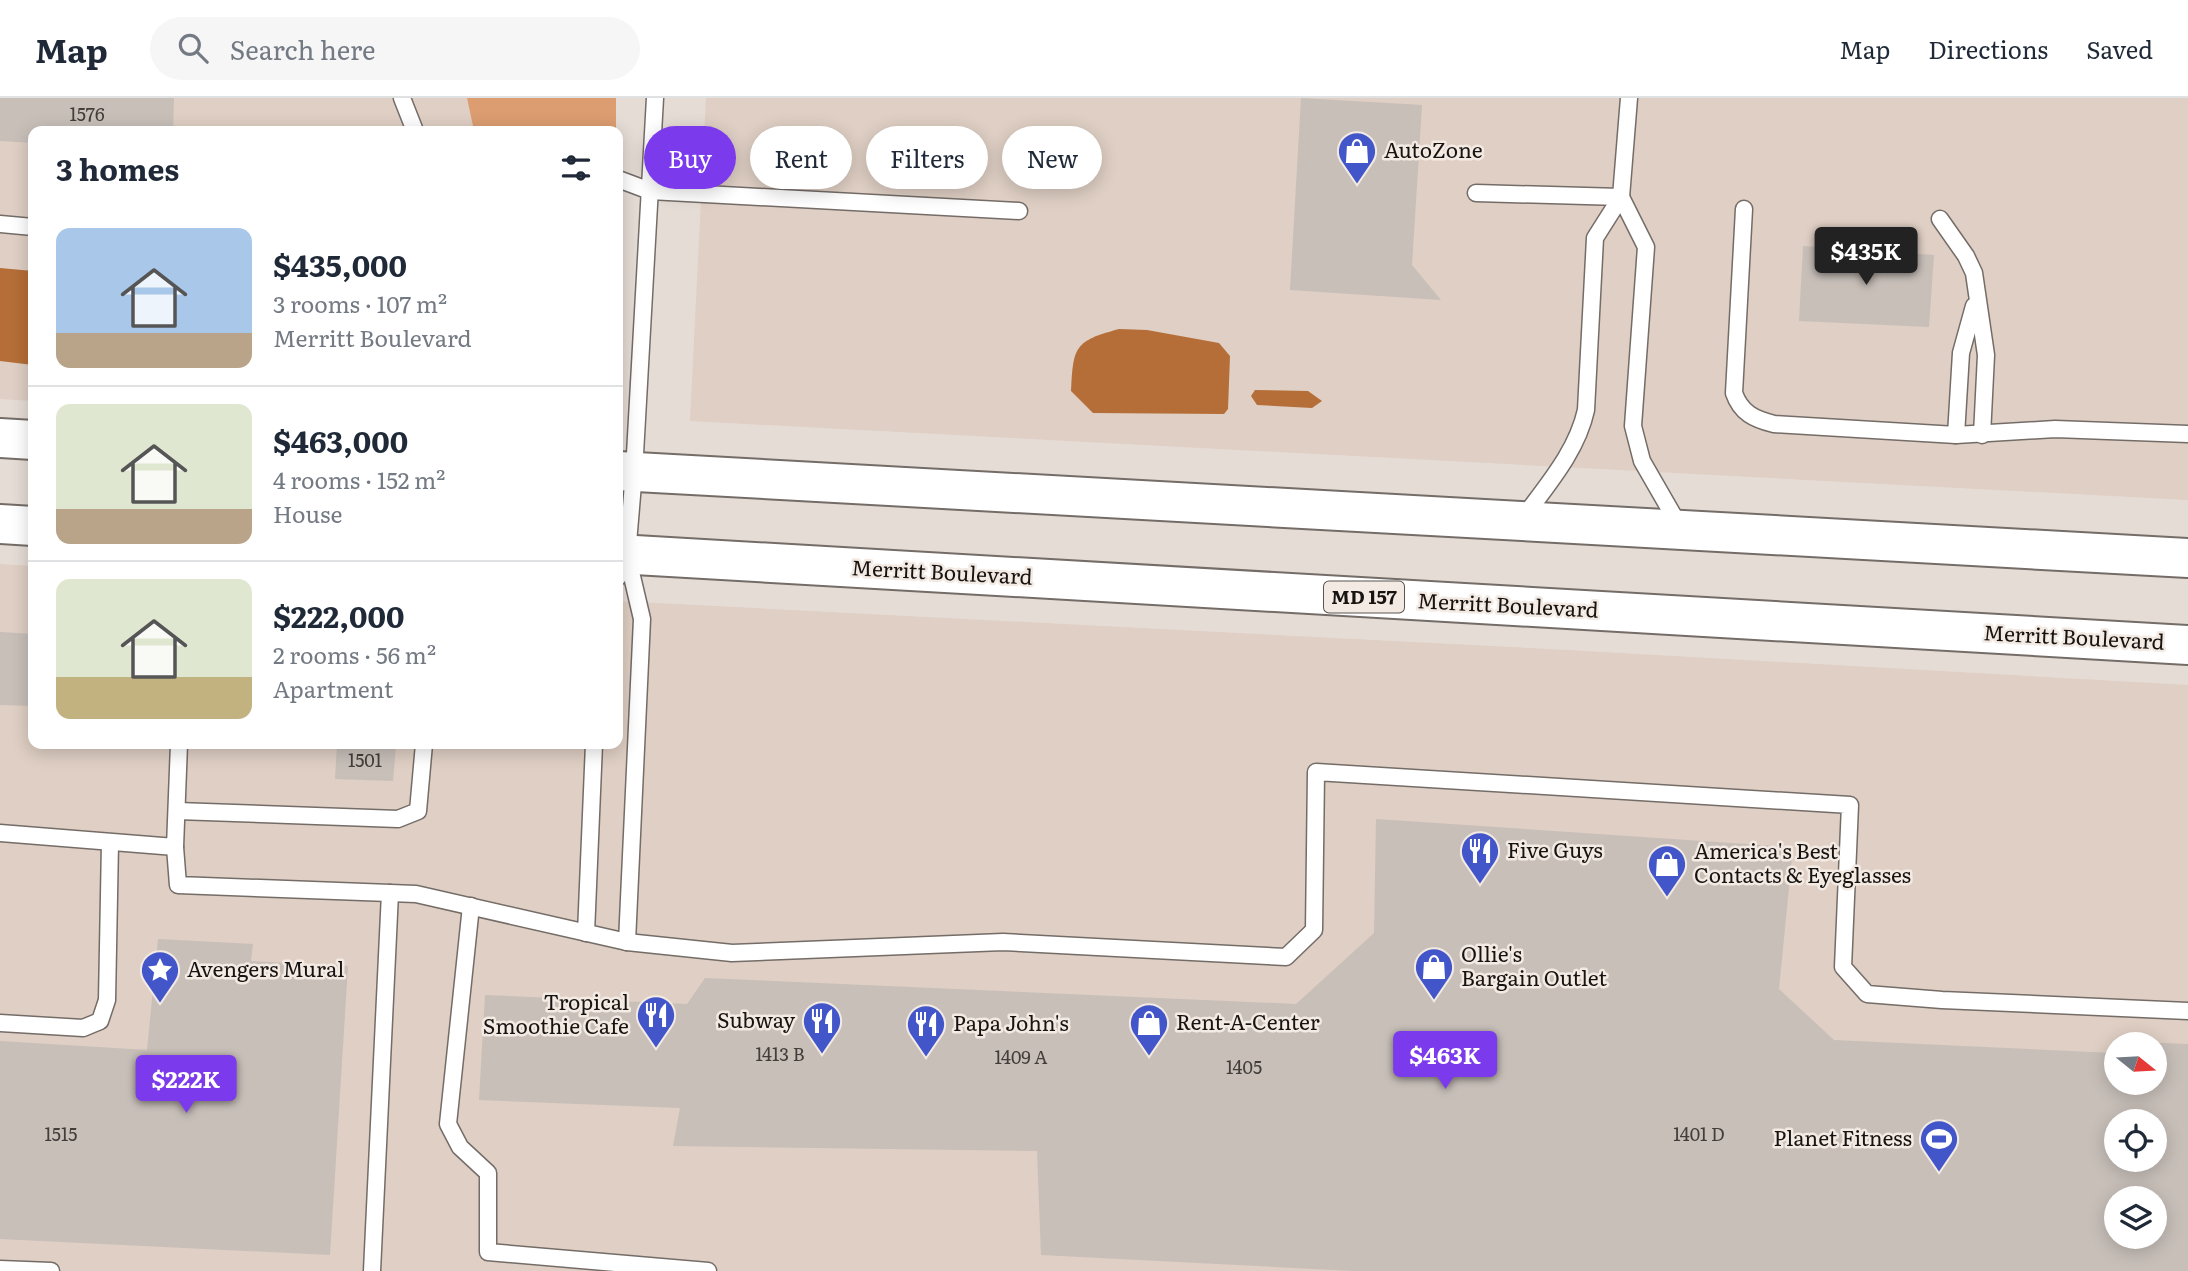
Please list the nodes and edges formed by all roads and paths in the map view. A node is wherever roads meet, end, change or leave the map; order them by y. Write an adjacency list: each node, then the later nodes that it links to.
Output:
1 (402, 98): 4 (lane)
2 (655, 98): 6 (lane)
3 (1629, 98): 8 (lane)
4 (413, 126)
5 (623, 181): 6 (lane)
6 (650, 191): 10 (lane); 20 (lane)
7 (1476, 193): 8 (lane)
8 (1621, 197): 21 (lane); 25 (lane)
9 (1744, 209): 16 (lane)
10 (1018, 211)
11 (1940, 219): 14 (lane)
12 (0, 224): 13 (lane)
13 (28, 227)
14 (1976, 300): 16 (lane); 17 (lane)
15 (2188, 434): 17 (lane)
16 (1956, 435): 17 (lane)
17 (1982, 435)
18 (0, 438): 19 (main road)
19 (28, 440)
20 (626, 472): 21 (main road); 24 (lane)
21 (1522, 520): 25 (main road)
22 (0, 524): 23 (main road)
23 (28, 526)
24 (623, 526)
25 (1681, 529): 26 (main road)
26 (2188, 558)
27 (623, 562): 29 (main road, Merritt Boulevard / MD 157)
28 (623, 567): 40 (lane)
29 (2188, 645)
30 (179, 749): 33 (lane)
31 (424, 749): 33 (lane)
32 (594, 749): 39 (lane)
33 (177, 811): 36 (lane)
34 (0, 833): 35 (lane)
35 (110, 843): 36 (lane); 42 (lane)
36 (175, 847): 37 (lane)
37 (390, 893): 38 (lane); 45 (lane)
38 (471, 906): 39 (lane); 46 (lane)
39 (586, 933): 40 (lane)
40 (627, 942): 41 (lane)
41 (2188, 1011)
42 (0, 1023)
43 (0, 1269): 44 (lane)
44 (51, 1271)
45 (372, 1271)
46 (708, 1271)

